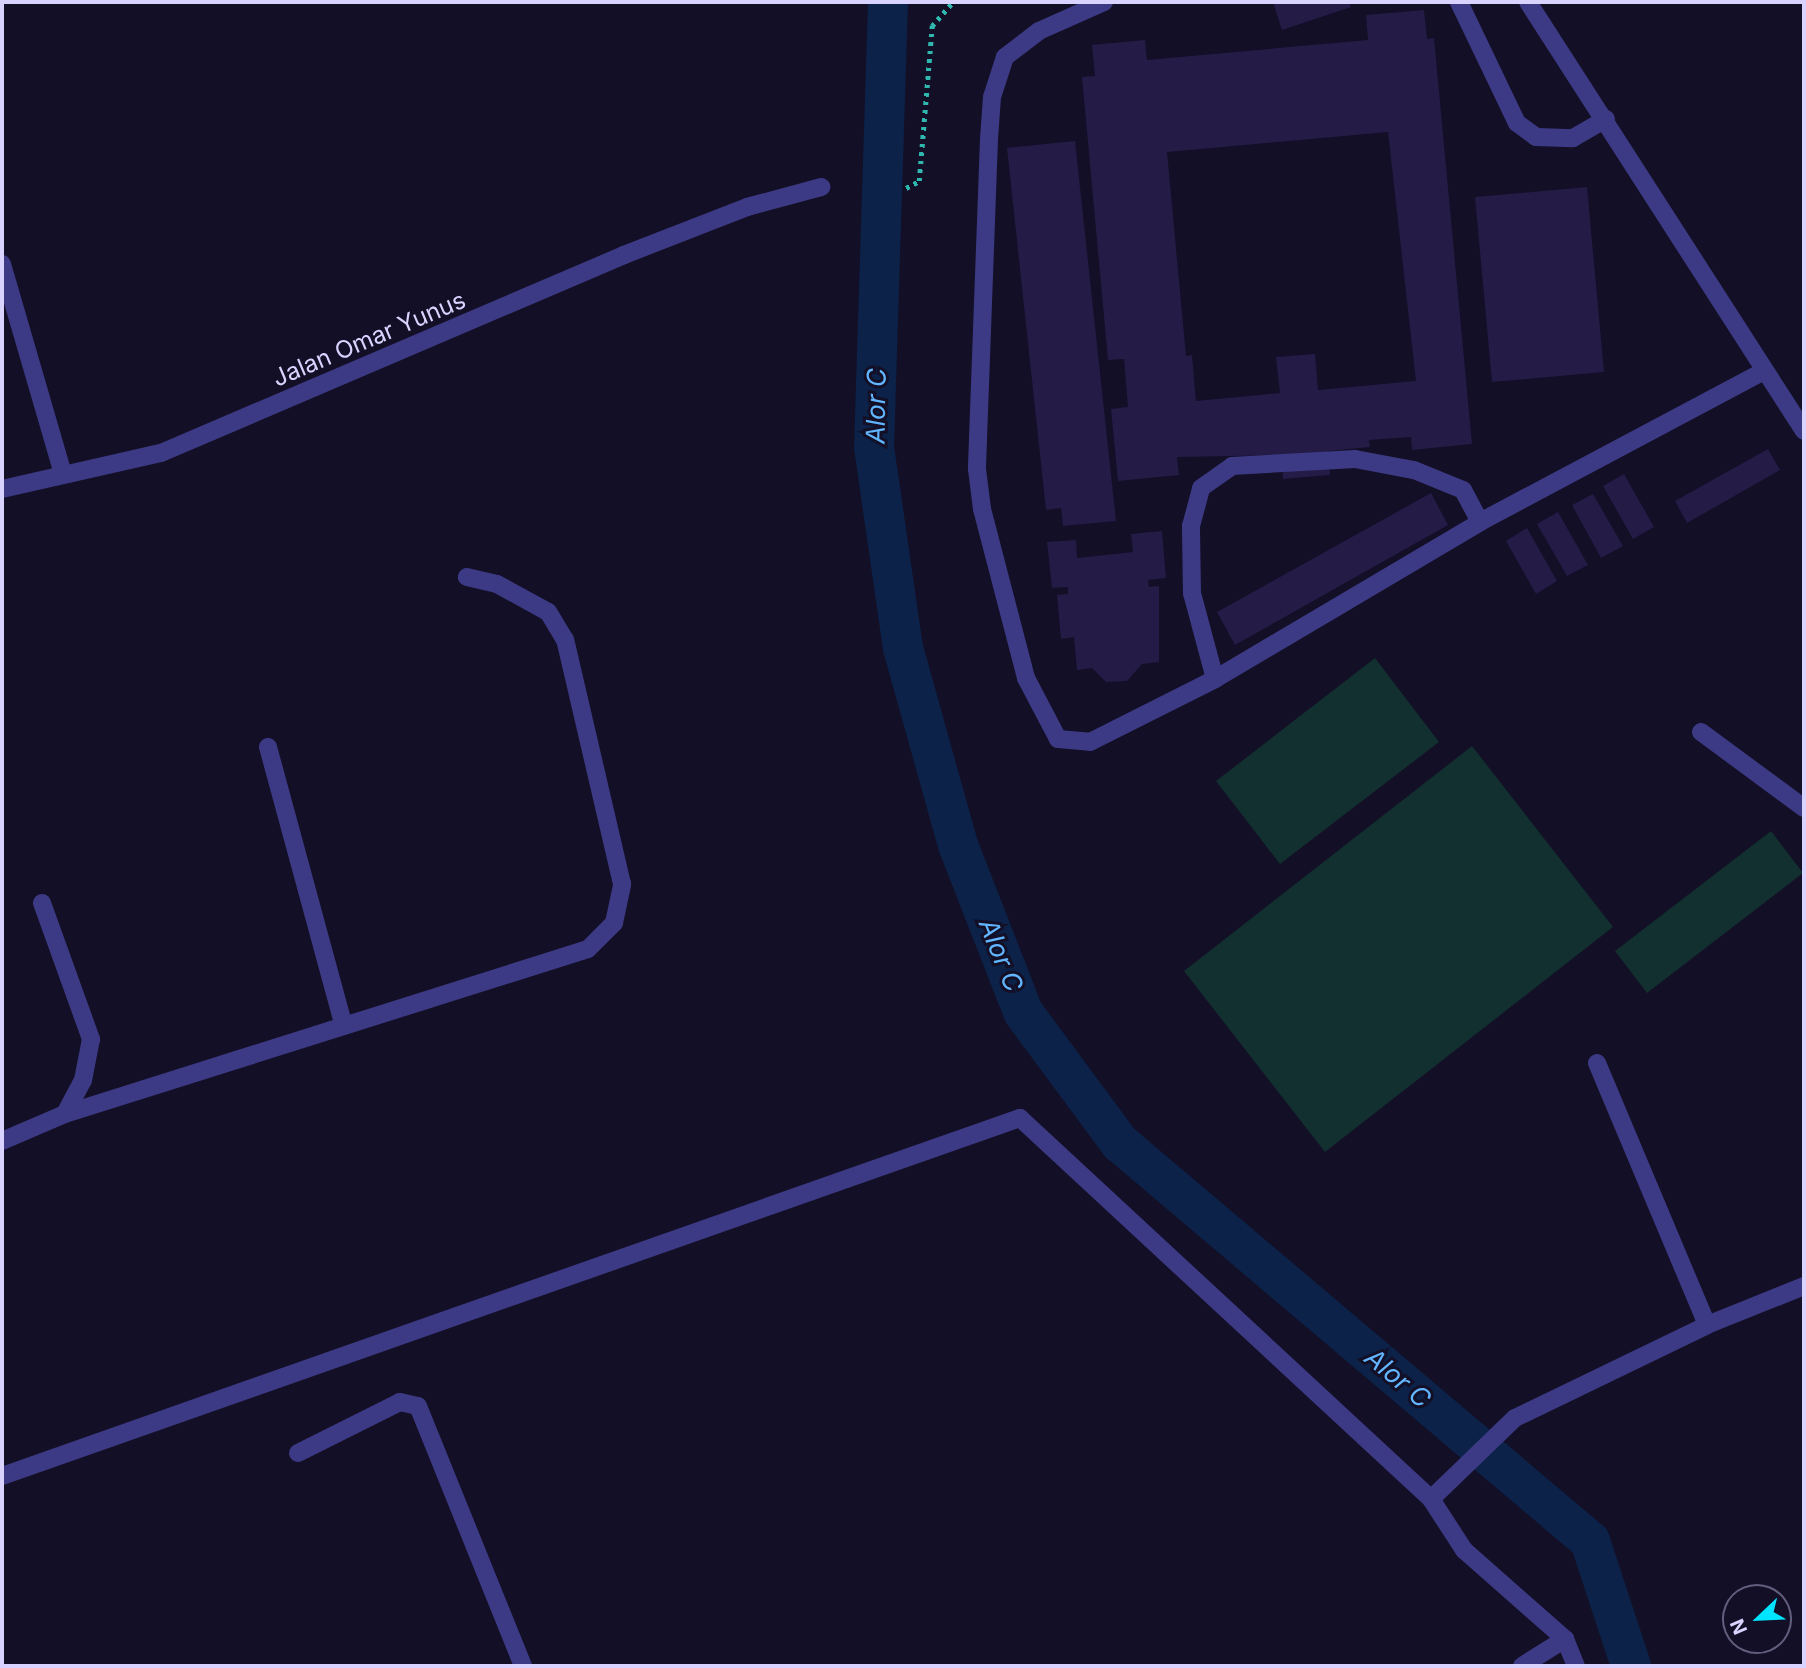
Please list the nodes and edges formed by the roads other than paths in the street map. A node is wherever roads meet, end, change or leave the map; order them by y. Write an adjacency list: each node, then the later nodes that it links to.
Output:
1 (1104, 2): 13 (street)
2 (1459, 2): 4 (street)
3 (1528, 2): 4 (street)
4 (1606, 119): 7 (street)
5 (821, 187): 9 (street, Jalan Omar Yunus)
6 (2, 264): 9 (street)
7 (1764, 371): 8 (street); 11 (street)
8 (1804, 431)
9 (63, 474): 10 (street, Jalan Omar Yunus)
10 (2, 489)
11 (1480, 523): 13 (street); 13 (street)
12 (467, 577): 18 (street)
13 (1215, 679)
14 (1701, 733): 16 (street)
15 (268, 747): 18 (street)
16 (1804, 808)
17 (42, 902): 20 (street)
18 (344, 1026): 20 (street)
19 (1597, 1063): 23 (street)
20 (65, 1114): 21 (street)
21 (2, 1140)
22 (1804, 1286): 23 (street)
23 (1707, 1325): 26 (street)
24 (298, 1453): 28 (street)
25 (2, 1476): 26 (street)
26 (1431, 1499): 27 (street)
27 (1565, 1639): 29 (street); 30 (street)
28 (523, 1666)
29 (1522, 1666)
30 (1576, 1666)

